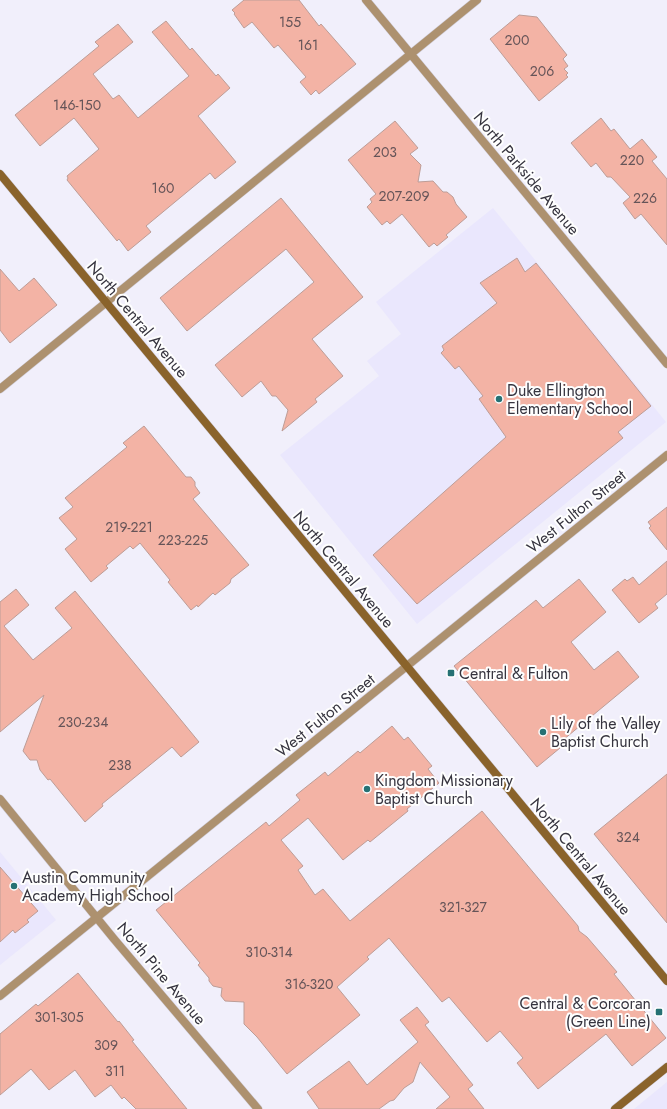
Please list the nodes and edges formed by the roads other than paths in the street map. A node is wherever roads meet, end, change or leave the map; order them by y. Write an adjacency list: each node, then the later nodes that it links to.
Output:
1 (366, 0): 3 (street, North Parkside Avenue)
2 (477, 0): 3 (street)
3 (411, 54): 5 (street); 6 (street, North Parkside Avenue)
4 (0, 174): 5 (street, North Central Avenue)
5 (107, 303): 7 (street); 9 (street, North Central Avenue)
6 (667, 364)
7 (0, 389)
8 (667, 455): 9 (street, West Fulton Street)
9 (407, 666): 11 (street, West Fulton Street); 12 (street, North Central Avenue)
10 (0, 799): 11 (street, North Pine Avenue)
11 (98, 918): 13 (street, West Fulton Street); 15 (street, North Pine Avenue)
12 (667, 981)
13 (0, 996)
14 (667, 1067): 16 (street)
15 (258, 1109)
16 (614, 1109)

